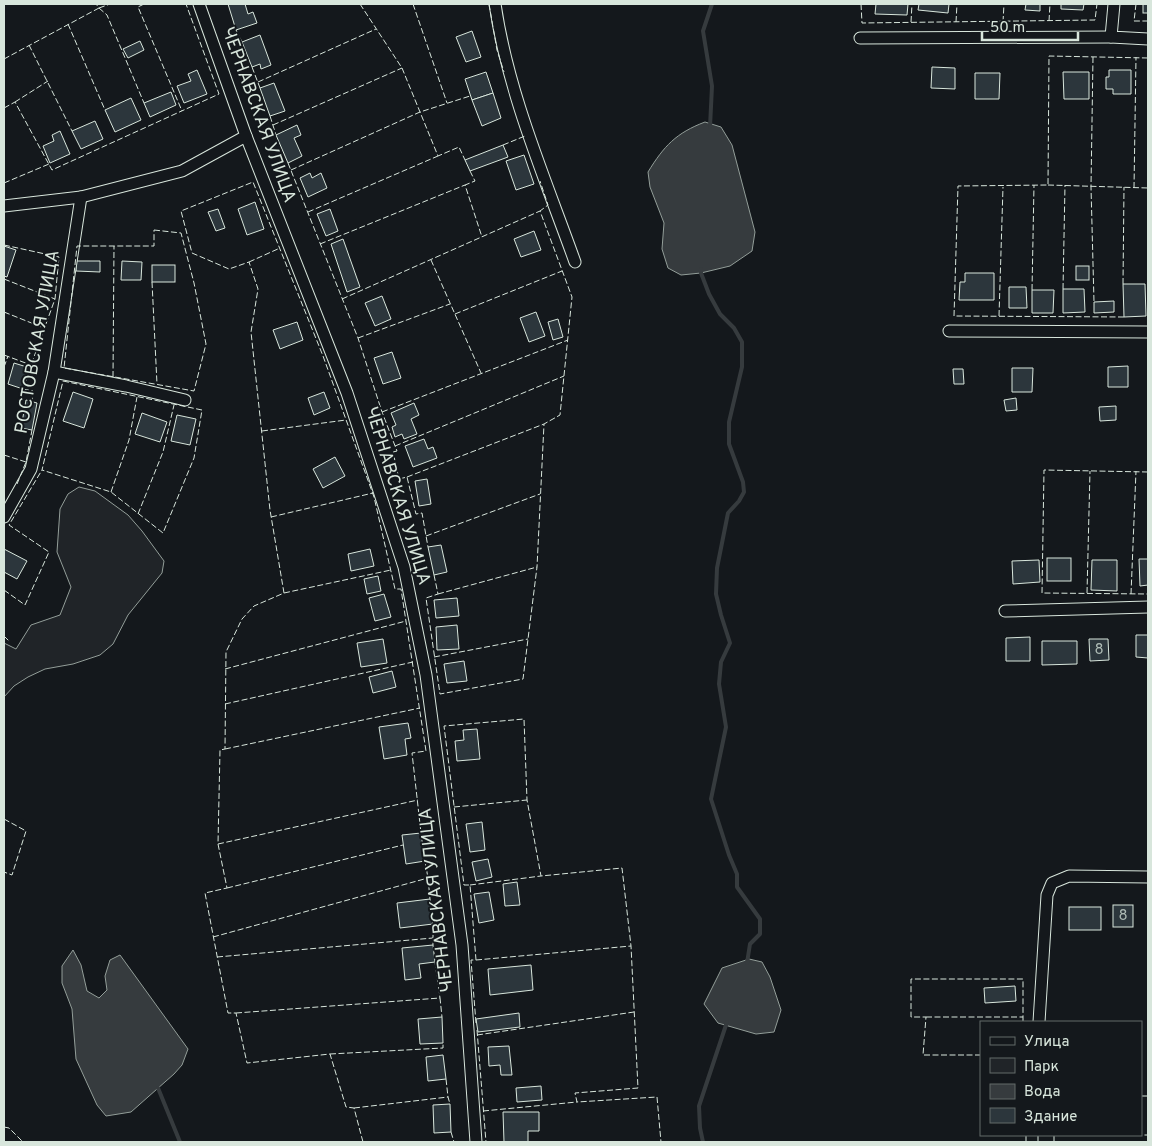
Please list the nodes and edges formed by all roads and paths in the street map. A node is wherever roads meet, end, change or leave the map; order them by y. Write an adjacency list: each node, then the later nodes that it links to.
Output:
1 (199, 4): 7 (street, ЧЕРНАВСКАЯ УЛИЦА)
2 (495, 4): 10 (street)
3 (1114, 4): 4 (street)
4 (1111, 37): 5 (street); 6 (street)
5 (860, 38)
6 (1148, 39)
7 (246, 136): 8 (street); 20 (street, ЧЕРНАВСКАЯ УЛИЦА)
8 (81, 197): 9 (street); 13 (street, РОСТОВСКАЯ УЛИЦА)
9 (4, 206)
10 (575, 262)
11 (949, 331): 12 (street)
12 (1148, 332)
13 (54, 372): 14 (street); 15 (street, РОСТОВСКАЯ УЛИЦА)
14 (185, 400)
15 (4, 517)
16 (1148, 607): 17 (street)
17 (1004, 611)
18 (1148, 877): 19 (street)
19 (1039, 1021)
20 (476, 1142)

